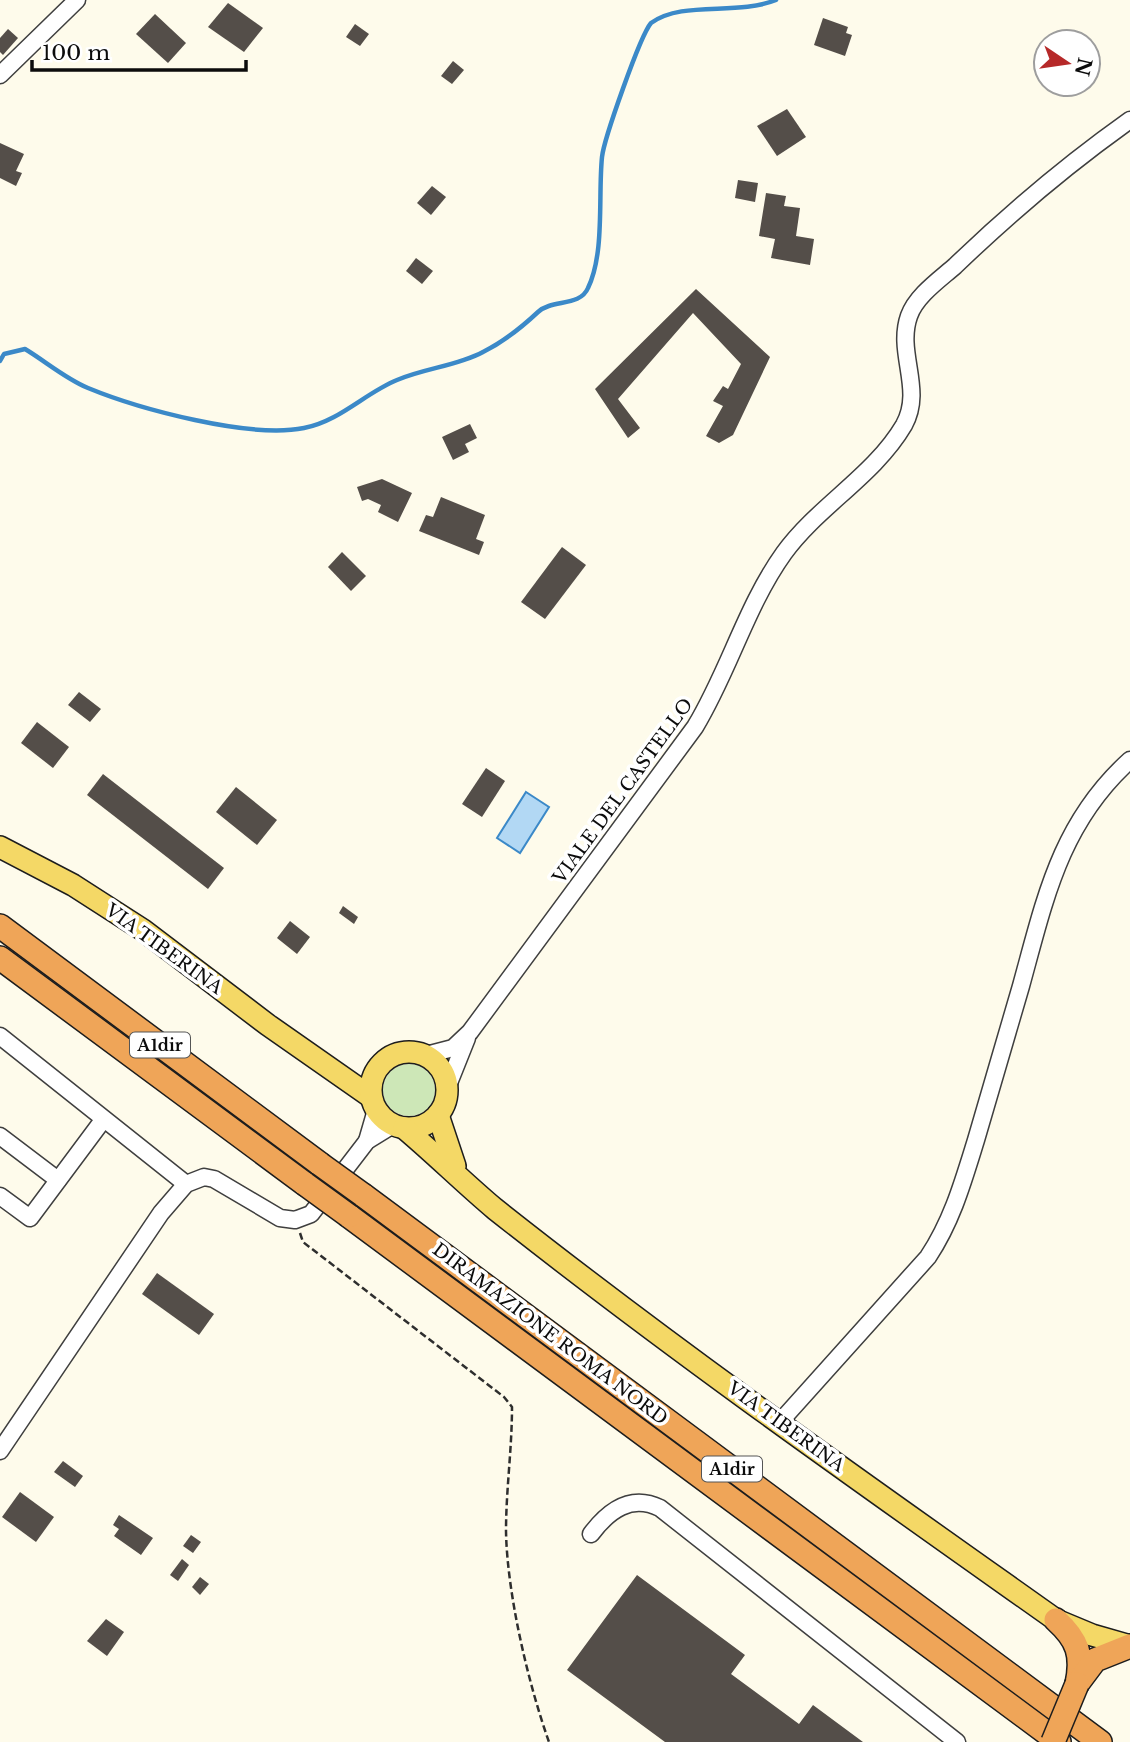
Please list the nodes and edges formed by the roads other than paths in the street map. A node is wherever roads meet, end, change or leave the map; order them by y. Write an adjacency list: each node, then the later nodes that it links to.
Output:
1 (77, 0): 2 (street)
2 (0, 75)
3 (1130, 120): 10 (street, VIALE DEL CASTELLO)
4 (1130, 760): 26 (street)
5 (0, 836): 7 (main road)
6 (0, 847): 7 (main road, VIA TIBERINA)
7 (72, 885): 14 (main road, VIA TIBERINA)
8 (0, 926): 35 (highway, DIRAMAZIONE ROMA NORD / A1dir, bridge)
9 (0, 958): 34 (highway, DIRAMAZIONE ROMA NORD / A1dir, bridge)
10 (470, 1032): 12 (street); 15 (street)
11 (0, 1036): 18 (street)
12 (426, 1055): 13 (main road); 15 (main road)
13 (386, 1059): 14 (main road); 16 (main road)
14 (322, 1060): 16 (main road, VIA TIBERINA)
15 (447, 1088): 17 (main road)
16 (374, 1103): 19 (main road); 21 (street)
17 (438, 1115): 19 (main road); 22 (main road)
18 (103, 1119): 23 (street); 24 (street)
19 (398, 1126): 21 (street); 22 (main road, VIA TIBERINA)
20 (0, 1136): 23 (street)
21 (366, 1142): 24 (street)
22 (461, 1178): 26 (main road, VIA TIBERINA)
23 (58, 1180): 25 (street)
24 (186, 1184): 27 (street)
25 (0, 1196)
26 (779, 1423): 29 (main road, VIA TIBERINA)
27 (0, 1451)
28 (591, 1534): 32 (street)
29 (1056, 1620): 31 (highway)
30 (1130, 1646): 31 (highway)
31 (1089, 1647): 33 (highway, bridge)
32 (957, 1742)
33 (1053, 1742)
34 (1059, 1742)
35 (1100, 1742)

